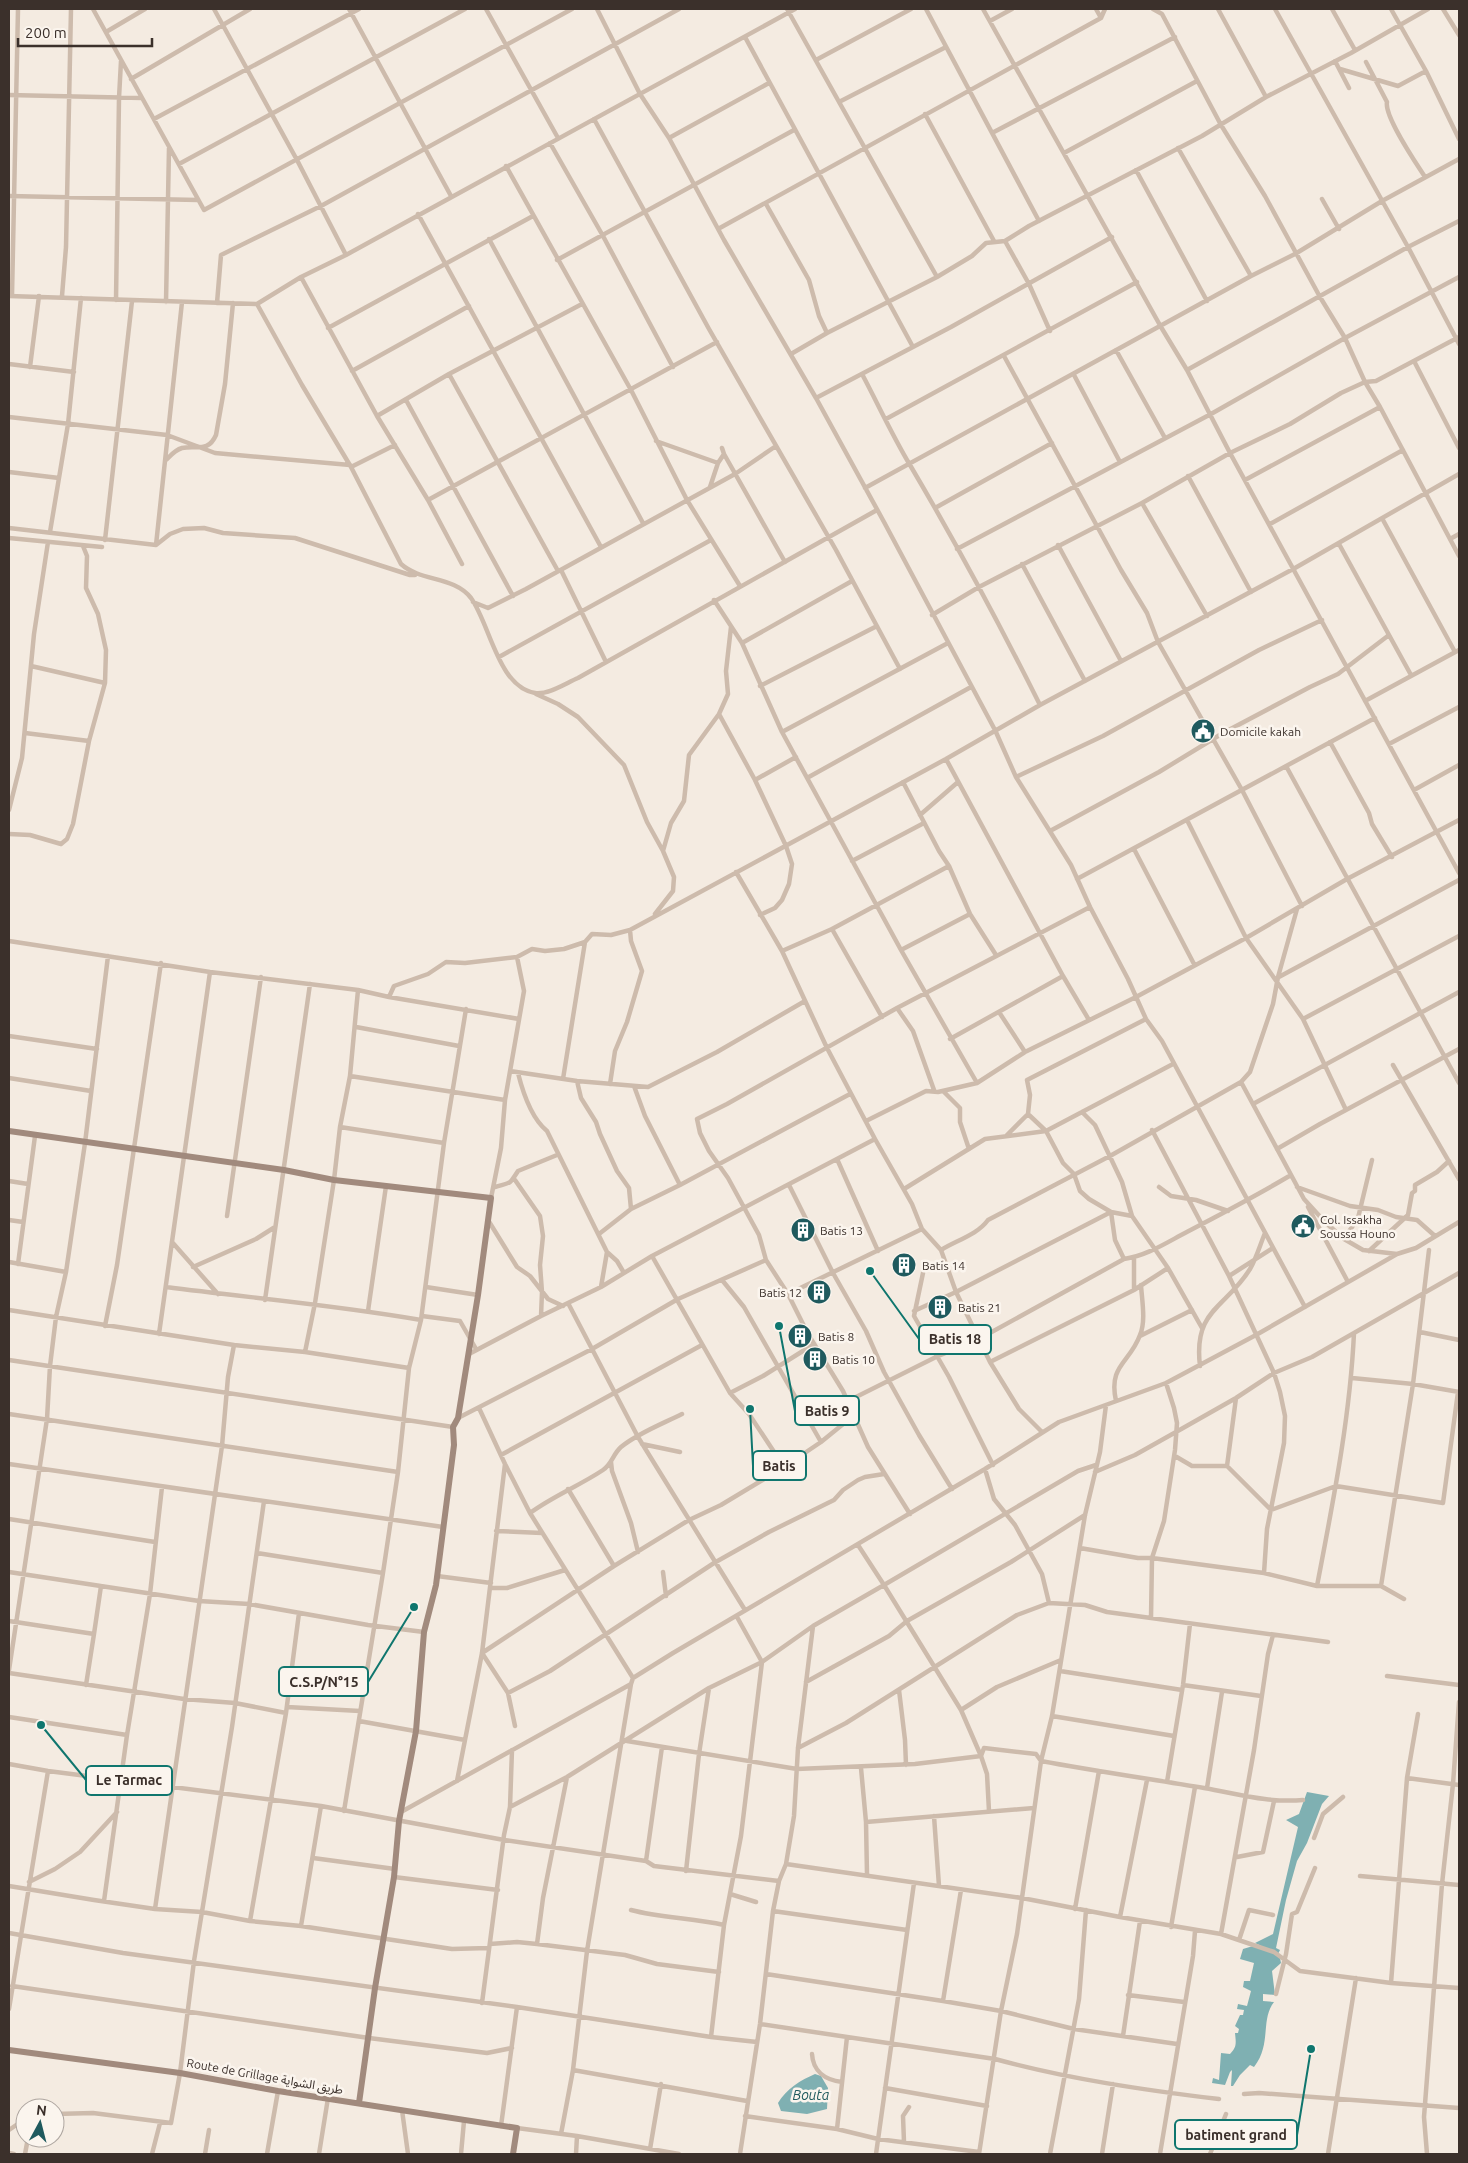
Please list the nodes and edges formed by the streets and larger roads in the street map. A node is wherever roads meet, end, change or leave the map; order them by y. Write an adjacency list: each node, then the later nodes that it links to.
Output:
1 (18, 9): 62 (street)
2 (71, 9): 63 (street)
3 (93, 9): 35 (street)
4 (145, 9): 35 (street)
5 (214, 9): 33 (street)
6 (250, 9): 33 (street)
7 (359, 9): 29 (street)
8 (465, 9): 43 (street)
9 (486, 9): 40 (street)
10 (572, 9): 40 (street)
11 (596, 9): 39 (street)
12 (664, 9): 30 (street)
13 (679, 9): 30 (street)
14 (795, 9): 28 (street)
15 (910, 9): 45 (street)
16 (926, 9): 41 (street)
17 (983, 9): 32 (street)
18 (1012, 9): 32 (street)
19 (1096, 9): 31 (street)
20 (1105, 9): 31 (street)
21 (1153, 9): 38 (street)
22 (1218, 9): 66 (street)
23 (1275, 9): 52 (street)
24 (1332, 9): 42 (street)
25 (1392, 9): 34 (street)
26 (1428, 9): 34 (street)
27 (1443, 9): 36 (street)
28 (788, 10): 37 (street); 45 (street)
29 (350, 11): 43 (street); 50 (street)
30 (668, 15): 39 (street)
31 (1101, 18): 48 (street)
32 (990, 21): 48 (street)
33 (223, 24): 50 (street); 53 (street)
34 (1400, 25): 42 (street); 51 (street)
35 (106, 32): 44 (street)
36 (1459, 35)
37 (745, 37): 56 (street); 60 (street)
38 (1175, 37): 55 (street); 69 (street)
39 (615, 45): 58 (street); 60 (street)
40 (506, 46): 58 (street); 68 (street)
41 (946, 47): 59 (street); 67 (street)
42 (1355, 50): 46 (street)
43 (375, 57): 68 (street); 70 (street)
44 (121, 60): 53 (street); 64 (street)
45 (816, 60): 67 (street)
46 (1336, 61): 49 (street); 52 (street)
47 (1366, 62): 54 (street)
48 (1014, 65): 59 (street); 69 (street)
49 (1340, 69): 54 (street); 57 (street)
50 (247, 70): 70 (street); 72 (street)
51 (1426, 72): 54 (street); 79 (street)
52 (1311, 73): 66 (street); 104 (street)
53 (132, 79): 65 (street)
54 (1375, 80): 94 (street)
55 (1197, 81): 74 (street); 87 (street)
56 (769, 83): 75 (street); 78 (street)
57 (1349, 88)
58 (531, 90): 77 (street); 84 (street)
59 (969, 90): 71 (street); 76 (street)
60 (640, 94): 73 (street); 78 (street)
61 (9, 95): 62 (street)
62 (15, 96): 63 (street); 82 (street)
63 (69, 96): 64 (street); 99 (street)
64 (119, 98): 65 (street); 100 (street)
65 (142, 98): 72 (street)
66 (1266, 98): 74 (street)
67 (839, 102): 85 (street)
68 (400, 104): 84 (street); 89 (street)
69 (1039, 109): 76 (street); 87 (street)
70 (271, 113): 89 (street); 90 (street)
71 (925, 114): 85 (street); 117 (street)
72 (154, 119): 83 (street)
73 (594, 119): 77 (street); 107 (street)
74 (1221, 125): 86 (street); 121 (street)
75 (794, 130): 93 (street); 95 (street)
76 (992, 133): 110 (street)
77 (558, 138): 80 (street)
78 (669, 138): 95 (street)
79 (1459, 139)
80 (550, 143): 91 (street); 114 (street)
81 (9, 146): 82 (street)
82 (15, 146): 97 (street)
83 (169, 147): 90 (street); 102 (street)
84 (425, 148): 98 (street); 106 (street)
85 (865, 148): 93 (street); 126 (street)
86 (1178, 148): 92 (street); 125 (street)
87 (1064, 153): 96 (street)
88 (1459, 159): 94 (street)
89 (297, 160): 103 (street); 106 (street)
90 (179, 164): 103 (street)
91 (506, 166): 98 (street); 109 (street)
92 (1136, 170): 96 (street); 139 (street)
93 (818, 174): 105 (street); 142 (street)
94 (1425, 177): 104 (street)
95 (694, 185): 107 (street); 112 (street)
96 (1088, 195): 110 (street); 115 (street)
97 (11, 196): 99 (street); 119 (street)
98 (451, 196): 108 (street)
99 (66, 198): 100 (street); 134 (street)
100 (117, 199): 102 (street); 137 (street)
101 (1322, 199): 113 (street)
102 (169, 200): 103 (street); 140 (street)
103 (198, 200)
104 (1382, 201): 113 (street); 120 (street)
105 (766, 204): 112 (street); 152 (street)
106 (322, 206): 122 (street); 143 (street)
107 (646, 212): 114 (street); 155 (street)
108 (418, 214): 122 (street); 124 (street)
109 (533, 216): 116 (street); 123 (street)
110 (1039, 221): 118 (street)
111 (1459, 221): 120 (street)
112 (718, 229): 160 (street)
113 (1338, 229): 121 (street)
114 (603, 236): 123 (street); 165 (street)
115 (1112, 238): 129 (street); 130 (street)
116 (489, 239): 124 (street); 150 (street)
117 (994, 241): 118 (street); 126 (street)
118 (1004, 241): 130 (street)
119 (11, 247): 132 (street)
120 (1408, 247): 131 (street); 136 (street)
121 (1296, 254): 125 (street); 136 (street)
122 (346, 255): 128 (street)
123 (557, 260): 146 (street)
124 (445, 263): 147 (street); 149 (street)
125 (1251, 276): 139 (street)
126 (937, 277): 142 (street)
127 (1459, 277): 131 (street)
128 (301, 278): 145 (street); 149 (street)
129 (1137, 282): 148 (street); 151 (street)
130 (1029, 284): 151 (street); 157 (street)
131 (1432, 291): 153 (street); 154 (street)
132 (10, 296): 133 (street)
133 (39, 296): 134 (street); 164 (street)
134 (62, 296): 135 (street)
135 (81, 298): 137 (street); 168 (street)
136 (1320, 298): 153 (street); 166 (street)
137 (116, 300): 138 (street)
138 (132, 301): 140 (street); 184 (street)
139 (1206, 301): 148 (street)
140 (166, 302): 141 (street)
141 (182, 302): 143 (street); 185 (street)
142 (888, 302): 152 (street); 157 (street)
143 (217, 303): 144 (street)
144 (233, 304): 145 (street); 192 (street)
145 (257, 304): 203 (street)
146 (582, 304): 150 (street); 173 (street)
147 (469, 306): 159 (street); 167 (street)
148 (1161, 327): 158 (street); 166 (street)
149 (328, 328): 167 (street)
150 (536, 328): 159 (street); 180 (street)
151 (1050, 331): 161 (street)
152 (827, 333): 160 (street)
153 (1346, 338): 172 (street); 178 (street)
154 (1458, 338): 156 (street); 162 (street)
155 (717, 342): 165 (street); 191 (street)
156 (1459, 344)
157 (913, 347): 170 (street)
158 (1116, 350): 171 (street); 186 (street)
159 (494, 351): 169 (street); 187 (street)
160 (791, 354): 174 (street)
161 (1004, 356): 175 (street); 182 (street)
162 (1414, 361): 172 (street); 194 (street)
163 (9, 364): 164 (street)
164 (30, 366): 168 (street)
165 (673, 367): 173 (street)
166 (1187, 370): 178 (street)
167 (352, 371): 179 (street)
168 (74, 372): 183 (street)
169 (449, 374): 176 (street); 199 (street)
170 (862, 374): 174 (street); 182 (street)
171 (1074, 375): 175 (street); 200 (street)
172 (1364, 382): 177 (street); 196 (street)
173 (631, 390): 180 (street); 188 (street)
174 (816, 398): 213 (street)
175 (1029, 399): 189 (street); 202 (street)
176 (406, 400): 179 (street); 211 (street)
177 (1380, 407): 195 (street); 209 (street)
178 (1210, 414): 186 (street); 196 (street)
179 (377, 416): 190 (street)
180 (585, 416): 187 (street); 221 (street)
181 (9, 417): 183 (street)
182 (886, 419): 202 (street)
183 (68, 424): 184 (street); 208 (street)
184 (118, 429): 185 (street); 230 (street)
185 (167, 435): 192 (street); 198 (street)
186 (1166, 438): 200 (street)
187 (541, 439): 199 (street); 238 (street)
188 (656, 441): 201 (street); 216 (street)
189 (1052, 443): 210 (street); 218 (street)
190 (395, 445): 203 (street); 215 (street)
191 (776, 446): 205 (street); 228 (street)
192 (203, 447): 198 (street); 203 (street)
193 (722, 448): 197 (street)
194 (1459, 448)
195 (1403, 450): 214 (street); 222 (street)
196 (1230, 453): 207 (street); 209 (street)
197 (724, 454): 201 (street); 205 (street)
198 (166, 460): 234 (street)
199 (498, 462): 211 (street); 245 (street)
200 (1120, 462): 210 (street)
201 (718, 463): 212 (street)
202 (909, 464): 213 (street); 218 (street)
203 (350, 466): 246 (street)
204 (9, 472): 208 (street)
205 (735, 474): 212 (street); 241 (street)
206 (1459, 474): 214 (street)
207 (1188, 476): 217 (street); 250 (street)
208 (59, 478): 225 (street)
209 (1245, 480): 222 (street)
210 (1076, 486): 223 (street); 239 (street)
211 (454, 487): 215 (street); 251 (street)
212 (710, 487): 216 (street)
213 (865, 488): 219 (street)
214 (1425, 493): 220 (street); 229 (street)
215 (428, 500): 242 (street)
216 (687, 500): 221 (street); 231 (street)
217 (1142, 503): 223 (street); 256 (street)
218 (935, 508): 239 (street)
219 (877, 510): 228 (street); 255 (street)
220 (1383, 520): 233 (street); 264 (street)
221 (643, 523): 238 (street)
222 (1270, 524): 244 (street)
223 (1097, 526): 236 (street); 261 (street)
224 (9, 528): 225 (street)
225 (50, 532): 230 (street)
226 (1459, 534): 229 (street)
227 (9, 538): 232 (street)
228 (828, 538): 241 (street); 247 (street)
229 (1450, 539): 240 (street)
230 (105, 540): 234 (street)
231 (711, 540): 248 (street); 254 (street)
232 (48, 542): 235 (street); 268 (street)
233 (1339, 544): 244 (street); 260 (street)
234 (156, 545): 246 (street)
235 (83, 546): 237 (street); 273 (street)
236 (1058, 546): 243 (street); 266 (street)
237 (102, 547)
238 (601, 547): 245 (street)
239 (957, 549): 249 (street)
240 (1459, 556)
241 (785, 562): 248 (street)
242 (462, 564)
243 (1022, 564): 249 (street); 272 (street)
244 (1295, 568): 250 (street); 257 (street)
245 (559, 570): 251 (street); 254 (street)
246 (417, 574): 253 (street)
247 (852, 581): 258 (street); 262 (street)
248 (740, 586): 252 (street)
249 (979, 588): 255 (street); 279 (street)
250 (1252, 592): 256 (street)
251 (513, 596): 253 (street)
252 (714, 600): 259 (street); 267 (street)
253 (473, 602): 265 (street)
254 (581, 614): 265 (street); 267 (street)
255 (932, 614): 263 (street)
256 (1207, 616): 261 (street)
257 (1322, 620): 269 (street); 276 (street)
258 (877, 626): 270 (street); 274 (street)
259 (731, 627): 262 (street); 281 (street)
260 (1389, 635): 269 (street); 271 (street)
261 (1158, 642): 266 (street); 276 (street)
262 (742, 643): 274 (street)
263 (948, 643): 270 (street); 275 (street)
264 (1457, 651): 271 (street)
265 (499, 657): 277 (street)
266 (1121, 661): 272 (street)
267 (606, 662): 277 (street)
268 (31, 666): 273 (street); 285 (street)
269 (1346, 666): 278 (street); 286 (street)
270 (900, 669): 284 (street)
271 (1411, 675): 278 (street)
272 (1085, 680): 279 (street)
273 (105, 683): 287 (street)
274 (760, 686): 284 (street)
275 (972, 687): 283 (street); 295 (street)
276 (1187, 690): 286 (street); 294 (street)
277 (536, 694): 313 (street)
278 (1365, 701): 282 (street)
279 (1040, 704): 283 (street)
280 (1459, 706): 289 (street)
281 (719, 714): 296 (street); 313 (street)
282 (1375, 718): 288 (street); 289 (street)
283 (995, 730): 291 (street); 294 (street)
284 (782, 732): 290 (street)
285 (25, 733): 287 (street); 297 (street)
286 (1213, 739): 300 (street); 308 (street)
287 (89, 741): 310 (street)
288 (1330, 742): 293 (street); 314 (street)
289 (1389, 744): 301 (street)
290 (796, 757): 295 (street); 296 (street)
291 (946, 759): 298 (street); 299 (street)
292 (1459, 765): 301 (street)
293 (1286, 766): 300 (street); 320 (street)
294 (1016, 777): 308 (street)
295 (807, 778): 306 (street)
296 (755, 780): 311 (street)
297 (11, 782): 302 (street)
298 (903, 782): 303 (street); 306 (street)
299 (958, 782): 303 (street); 331 (street)
300 (1242, 790): 304 (street); 324 (street)
301 (1414, 790): 309 (street)
302 (9, 810)
303 (920, 815): 307 (street)
304 (1187, 820): 312 (street); 333 (street)
305 (1459, 820): 309 (street)
306 (831, 821): 311 (street); 315 (street)
307 (924, 823): 315 (street); 316 (street)
308 (1050, 831): 319 (street)
309 (1437, 832): 314 (street); 318 (street)
310 (9, 834)
311 (786, 846): 317 (street); 326 (street)
312 (1134, 849): 319 (street); 342 (street)
313 (663, 851): 327 (street)
314 (1392, 857): 320 (street)
315 (852, 861): 322 (street)
316 (949, 866): 322 (street); 325 (street)
317 (736, 872): 326 (street); 327 (street)
318 (1459, 873)
319 (1077, 879): 323 (street)
320 (1347, 879): 324 (street); 328 (street)
321 (1459, 880): 328 (street)
322 (878, 905): 330 (street); 336 (street)
323 (1090, 907): 331 (street); 354 (street)
324 (1300, 908): 333 (street); 347 (street)
325 (970, 914): 336 (street); 338 (street)
326 (760, 915): 337 (street)
327 (649, 920): 329 (street)
328 (1373, 925): 343 (street); 347 (street)
329 (630, 930): 335 (street); 386 (street)
330 (832, 930): 337 (street); 360 (street)
331 (1040, 934): 338 (street); 345 (street)
332 (1459, 936): 343 (street)
333 (1246, 938): 342 (street); 347 (street)
334 (9, 941): 339 (street)
335 (585, 942): 340 (street); 381 (street)
336 (901, 950): 352 (street)
337 (782, 951): 355 (street)
338 (996, 955): 352 (street)
339 (108, 956): 341 (street); 370 (street)
340 (517, 957): 353 (street); 361 (street)
341 (161, 963): 344 (street); 410 (street)
342 (1194, 964): 354 (street)
343 (1398, 969): 359 (street); 363 (street)
344 (210, 972): 346 (street); 415 (street)
345 (1063, 976): 358 (street); 364 (street)
346 (261, 977): 348 (street); 419 (street)
347 (1276, 978): 349 (street)
348 (310, 984): 350 (street); 421 (street)
349 (1277, 984): 363 (street); 384 (street)
350 (358, 990): 353 (street); 365 (street)
351 (1459, 992): 359 (street)
352 (926, 993): 356 (street); 367 (street)
353 (389, 997): 357 (street)
354 (1136, 997): 362 (street); 364 (street)
355 (804, 1001): 369 (street); 388 (street)
356 (897, 1008): 360 (street); 390 (street)
357 (466, 1009): 361 (street); 368 (street)
358 (999, 1012): 367 (street); 372 (street)
359 (1420, 1014): 373 (street); 375 (street)
360 (882, 1017): 369 (street)
361 (519, 1019): 377 (street)
362 (1146, 1019): 374 (street); 399 (street)
363 (1303, 1019): 375 (street)
364 (1089, 1020): 372 (street)
365 (356, 1027): 368 (street); 379 (street)
366 (9, 1036): 370 (street)
367 (950, 1039): 385 (street)
368 (459, 1046): 389 (street)
369 (827, 1048): 393 (street); 420 (street)
370 (97, 1049): 391 (street)
371 (1459, 1049): 373 (street)
372 (1025, 1052): 385 (street)
373 (1444, 1057): 382 (street); 387 (street)
374 (1174, 1064): 396 (street); 398 (street)
375 (1325, 1065): 395 (street); 397 (street)
376 (1393, 1065): 382 (street)
377 (510, 1071): 378 (street); 394 (street)
378 (518, 1073): 381 (street); 413 (street)
379 (350, 1076): 389 (street); 401 (street)
380 (9, 1078): 391 (street)
381 (562, 1079): 383 (street)
382 (1402, 1080): 397 (street); 418 (street)
383 (577, 1081): 386 (street); 442 (street)
384 (1241, 1082): 395 (street); 396 (street)
385 (977, 1083): 392 (street)
386 (610, 1084): 388 (street)
387 (1459, 1084)
388 (634, 1086): 430 (street)
389 (452, 1090): 394 (street); 409 (street)
390 (934, 1090): 392 (street); 400 (street)
391 (91, 1091): 408 (street)
392 (943, 1091): 411 (street)
393 (850, 1094): 400 (street); 420 (street)
394 (505, 1100): 433 (street)
395 (1253, 1104): 412 (street)
396 (1197, 1106): 402 (street); 440 (street)
397 (1346, 1110): 412 (street)
398 (1082, 1112): 404 (street); 414 (street)
399 (1028, 1114): 404 (street); 406 (street)
400 (866, 1121): 407 (street)
401 (340, 1127): 409 (street); 425 (street)
402 (1152, 1130): 414 (street); 438 (street)
403 (9, 1131): 405 (street)
404 (1046, 1131): 406 (street); 422 (street)
405 (35, 1136): 408 (street); 428 (street)
406 (1006, 1136): 411 (street)
407 (875, 1139): 416 (street); 435 (street)
408 (85, 1143): 410 (street); 478 (street)
409 (444, 1143): 436 (street)
410 (134, 1149): 415 (street); 511 (street)
411 (969, 1149): 435 (street)
412 (1277, 1149): 423 (street)
413 (557, 1154): 426 (street); 456 (street)
414 (1110, 1156): 422 (street); 447 (street)
415 (183, 1157): 419 (street); 460 (street)
416 (837, 1159): 429 (street); 463 (street)
417 (1372, 1160): 441 (street)
418 (1449, 1161): 424 (street); 448 (street)
419 (234, 1163): 421 (street); 446 (street)
420 (718, 1164): 430 (street); 443 (street)
421 (284, 1170): 425 (street); 454 (street)
422 (1074, 1174): 445 (street); 464 (street)
423 (1291, 1175): 432 (street); 440 (street)
424 (1459, 1179)
425 (334, 1180): 431 (street); 500 (street)
426 (515, 1180): 433 (street); 492 (street)
427 (9, 1181): 428 (street)
428 (28, 1184): 451 (street)
429 (789, 1184): 443 (street); 480 (street)
430 (680, 1185): 442 (street)
431 (386, 1186): 436 (street); 506 (street)
432 (1297, 1186): 439 (street); 441 (street)
433 (495, 1187): 437 (street)
434 (1159, 1187): 438 (street)
435 (904, 1189): 455 (street)
436 (438, 1193): 437 (street); 488 (street)
437 (491, 1198): 450 (street)
438 (1189, 1199): 444 (street); 453 (street)
439 (1304, 1199): 459 (street); 485 (street)
440 (1248, 1200): 444 (street); 457 (street)
441 (1362, 1208): 448 (street); 459 (street)
442 (631, 1209): 456 (street)
443 (744, 1209): 469 (street); 472 (street)
444 (1228, 1211): 453 (street)
445 (1112, 1212): 447 (street); 471 (street); 493 (street)
446 (227, 1216)
447 (1132, 1216): 461 (street)
448 (1404, 1218): 458 (street); 466 (street)
449 (9, 1220): 451 (street)
450 (488, 1220): 492 (street); 497 (street)
451 (23, 1222): 475 (street)
452 (1459, 1222): 458 (street)
453 (1202, 1224): 461 (street); 483 (street)
454 (275, 1227): 476 (street); 499 (street)
455 (922, 1229): 463 (street); 464 (street)
456 (599, 1234): 467 (street)
457 (1265, 1234): 462 (street); 473 (street)
458 (1436, 1236): 468 (street)
459 (1344, 1239): 466 (street)
460 (172, 1242): 476 (street); 487 (street)
461 (1155, 1248): 470 (street); 477 (street)
462 (1273, 1248): 473 (street); 503 (street)
463 (878, 1250): 480 (street)
464 (941, 1250): 493 (street)
465 (1429, 1250): 494 (street)
466 (1369, 1251): 468 (street)
467 (607, 1252): 479 (street); 489 (street)
468 (1397, 1254): 485 (street)
469 (652, 1256): 479 (street); 498 (street)
470 (1134, 1258): 471 (street); 491 (street)
471 (1124, 1259): 518 (street)
472 (766, 1260): 484 (street); 496 (street)
473 (1254, 1260): 483 (street); 490 (street)
474 (9, 1262): 475 (street)
475 (18, 1264): 478 (street)
476 (193, 1267): 495 (street)
477 (1168, 1268): 486 (street); 505 (street)
478 (66, 1272): 509 (street)
479 (624, 1273): 489 (street)
480 (833, 1273): 496 (street); 537 (street)
481 (923, 1273): 507 (street)
482 (1459, 1273): 494 (street)
483 (1229, 1276): 490 (street)
484 (722, 1280): 498 (street); 532 (street)
485 (1348, 1282): 503 (street)
486 (1141, 1285): 491 (street); 517 (street)
487 (166, 1287): 495 (street); 515 (street)
488 (426, 1287): 497 (street); 510 (street)
489 (601, 1287): 501 (street)
490 (1234, 1288): 512 (street); 516 (street)
491 (1134, 1290): 530 (street)
492 (542, 1292): 502 (street); 508 (street)
493 (956, 1292): 507 (street); 518 (street)
494 (1424, 1292): 513 (street); 514 (street)
495 (218, 1294): 499 (street)
496 (788, 1294): 521 (street)
497 (478, 1295): 519 (street)
498 (678, 1299): 523 (street); 525 (street)
499 (265, 1300): 500 (street)
500 (315, 1303): 506 (street); 526 (street)
501 (568, 1303): 502 (street); 525 (street)
502 (563, 1306): 508 (street)
503 (1305, 1307): 516 (street)
504 (9, 1310): 509 (street)
505 (1192, 1310): 512 (street); 517 (street)
506 (368, 1311): 510 (street)
507 (914, 1311): 528 (street)
508 (541, 1316): 524 (street)
509 (56, 1317): 511 (street); 531 (street)
510 (421, 1318): 519 (street); 534 (street)
511 (105, 1326): 515 (street)
512 (1202, 1328): 533 (street)
513 (1420, 1332): 520 (street); 539 (street)
514 (1354, 1333): 535 (street); 536 (street)
515 (159, 1334): 522 (street)
516 (1256, 1335): 533 (street); 535 (street)
517 (1140, 1336): 546 (street)
518 (979, 1339): 528 (street); 530 (street)
519 (471, 1340): 524 (street); 527 (street)
520 (1459, 1340)
521 (814, 1344): 532 (street); 545 (street)
522 (234, 1345): 526 (street); 541 (street)
523 (702, 1345): 542 (street); 543 (street)
524 (476, 1349): 527 (street)
525 (592, 1349): 542 (street); 548 (street)
526 (305, 1352): 534 (street)
527 (469, 1354): 552 (street)
528 (936, 1357): 537 (street); 568 (street)
529 (9, 1360): 531 (street)
530 (990, 1362): 556 (street)
531 (50, 1366): 541 (street); 553 (street)
532 (779, 1366): 543 (street); 559 (street)
533 (1200, 1366): 538 (street)
534 (409, 1368): 554 (street)
535 (1274, 1373): 544 (street); 584 (street)
536 (1352, 1378): 539 (street); 577 (street)
537 (890, 1380): 545 (street); 579 (street)
538 (1166, 1383): 546 (street); 557 (street)
539 (1413, 1384): 540 (street); 582 (street)
540 (1459, 1392): 582 (street)
541 (227, 1393): 554 (street); 561 (street)
542 (615, 1393): 558 (street); 563 (street)
543 (730, 1393): 571 (street)
544 (1236, 1398): 557 (street); 570 (street)
545 (848, 1401): 551 (street)
546 (1116, 1401): 547 (street)
547 (1106, 1405): 556 (street); 569 (street)
548 (479, 1408): 552 (street); 563 (street)
549 (9, 1414): 553 (street)
550 (682, 1414): 558 (street)
551 (853, 1416): 559 (street); 576 (street)
552 (458, 1418): 555 (street)
553 (47, 1419): 561 (street); 572 (street)
554 (402, 1420): 555 (street); 574 (street)
555 (453, 1427): 593 (street)
556 (1042, 1432): 568 (street)
557 (1176, 1432): 564 (street); 575 (street)
558 (638, 1437): 560 (street); 565 (street)
559 (821, 1442): 571 (street)
560 (642, 1444): 562 (street); 591 (street)
561 (222, 1446): 574 (street); 581 (street)
562 (680, 1452)
563 (501, 1455): 567 (street)
564 (1175, 1456): 570 (street); 602 (street)
565 (611, 1462): 580 (street); 600 (street)
566 (9, 1464): 572 (street)
567 (505, 1464): 585 (street); 594 (street)
568 (993, 1465): 573 (street)
569 (1096, 1465): 575 (street); 586 (street)
570 (1227, 1466): 584 (street)
571 (784, 1467): 591 (street)
572 (39, 1469): 578 (street); 592 (street)
573 (985, 1469): 579 (street); 586 (street)
574 (398, 1472): 590 (street)
575 (1094, 1472): 588 (street)
576 (884, 1474): 587 (street); 603 (street)
577 (1336, 1486): 582 (street); 584 (street); 615 (street)
578 (162, 1487): 581 (street); 596 (street)
579 (952, 1488): 587 (street)
580 (568, 1489): 585 (street); 604 (street)
581 (214, 1494): 583 (street); 621 (street)
582 (1395, 1494): 616 (street)
583 (264, 1501): 590 (street); 601 (street)
584 (1271, 1510): 610 (street)
585 (530, 1513): 595 (street)
586 (1007, 1513): 599 (street); 612 (street)
587 (910, 1514): 597 (street)
588 (1085, 1515): 598 (street); 599 (street)
589 (9, 1519): 592 (street)
590 (391, 1519): 593 (street); 608 (street)
591 (689, 1520): 600 (street); 603 (street)
592 (31, 1523): 596 (street); 609 (street)
593 (443, 1527): 611 (street)
594 (496, 1531): 595 (street); 614 (street)
595 (542, 1533): 605 (street)
596 (155, 1542): 618 (street)
597 (858, 1545): 612 (street); 625 (street)
598 (1080, 1548): 602 (street); 624 (street)
599 (1029, 1549): 622 (street); 630 (street)
600 (638, 1552): 604 (street)
601 (257, 1554): 608 (street); 623 (street)
602 (1152, 1558): 610 (street); 628 (street)
603 (714, 1563): 619 (street); 625 (street)
604 (614, 1566): 617 (street)
605 (565, 1570): 614 (street); 617 (street)
606 (9, 1572): 609 (street)
607 (663, 1572): 619 (street)
608 (383, 1573): 633 (street)
609 (23, 1574): 613 (street); 631 (street)
610 (1264, 1574): 615 (street)
611 (437, 1576): 614 (street); 635 (street)
612 (884, 1585): 630 (street); 634 (street)
613 (101, 1586): 618 (street); 637 (street)
614 (491, 1586): 640 (street)
615 (1317, 1586): 616 (street)
616 (1381, 1586): 620 (street)
617 (578, 1591): 636 (street); 640 (street)
618 (150, 1594): 621 (street); 655 (street)
619 (666, 1596): 636 (street)
620 (1404, 1599)
621 (199, 1601): 623 (street); 659 (street)
622 (1048, 1603): 624 (street); 643 (street)
623 (249, 1604): 626 (street); 661 (street)
624 (1070, 1604): 628 (street); 641 (street)
625 (745, 1610): 627 (street)
626 (299, 1613): 633 (street); 662 (street)
627 (736, 1617): 642 (street); 647 (street)
628 (1151, 1618): 632 (street)
629 (9, 1621): 631 (street)
630 (907, 1621): 643 (street); 648 (street)
631 (15, 1622): 637 (street); 645 (street)
632 (1190, 1624): 638 (street); 652 (street)
633 (375, 1626): 635 (street); 664 (street)
634 (813, 1626): 642 (street); 648 (street)
635 (424, 1632): 671 (street)
636 (606, 1633): 647 (street); 657 (street)
637 (94, 1634): 650 (street)
638 (1272, 1635): 639 (street); 658 (street)
639 (1328, 1642)
640 (482, 1653): 657 (street); 674 (street)
641 (1061, 1660): 644 (street); 663 (street)
642 (762, 1662): 653 (street); 683 (street)
643 (934, 1668): 654 (street); 663 (street)
644 (1060, 1670): 652 (street); 667 (street)
645 (9, 1672): 650 (street)
646 (1387, 1676): 651 (street)
647 (633, 1678): 649 (street)
648 (806, 1682): 678 (street)
649 (631, 1684): 676 (street); 679 (street)
650 (86, 1685): 655 (street)
651 (1459, 1685)
652 (1182, 1687): 656 (street); 673 (street)
653 (709, 1688): 675 (street); 680 (street)
654 (899, 1690): 678 (street); 685 (street)
655 (135, 1692): 659 (street); 672 (street)
656 (1222, 1692): 658 (street); 700 (street)
657 (508, 1693): 670 (street)
658 (1262, 1696): 702 (street)
659 (184, 1700): 661 (street); 698 (street)
660 (1459, 1702): 696 (street)
661 (235, 1703): 665 (street); 701 (street)
662 (287, 1707): 664 (street); 665 (street)
663 (961, 1710): 681 (street)
664 (360, 1711): 669 (street)
665 (286, 1713): 704 (street)
666 (1418, 1714): 691 (street)
667 (1052, 1716): 673 (street); 682 (street)
668 (9, 1717): 672 (street)
669 (359, 1721): 671 (street); 710 (street)
670 (515, 1726)
671 (416, 1731): 674 (street); 713 (street)
672 (127, 1735): 692 (street)
673 (1174, 1736): 695 (street)
674 (465, 1740): 694 (street)
675 (627, 1741): 676 (street); 677 (street)
676 (621, 1743): 690 (street); 720 (street)
677 (662, 1747): 680 (street); 723 (street)
678 (798, 1748): 687 (street)
679 (512, 1750): 694 (street); 708 (street)
680 (699, 1754): 683 (street); 727 (street)
681 (981, 1756): 682 (street); 685 (street); 711 (street)
682 (1041, 1761): 689 (street); 709 (street)
683 (750, 1762): 687 (street); 728 (street)
684 (9, 1764): 688 (street)
685 (906, 1765): 686 (street)
686 (861, 1768): 687 (street); 716 (street)
687 (797, 1769): 724 (street)
688 (48, 1771): 692 (street); 734 (street)
689 (1099, 1771): 693 (street); 748 (street)
690 (567, 1777): 708 (street); 719 (street)
691 (1407, 1778): 696 (street); 733 (street)
692 (121, 1780): 698 (street); 712 (street)
693 (1147, 1780): 695 (street); 754 (street)
694 (457, 1781): 713 (street)
695 (1167, 1782): 699 (street)
696 (1453, 1784): 697 (street); 736 (street)
697 (1459, 1785)
698 (172, 1787): 701 (street); 747 (street)
699 (1195, 1787): 700 (street); 759 (street)
700 (1207, 1788): 702 (street)
701 (221, 1793): 704 (street); 752 (street)
702 (1245, 1797): 706 (street); 764 (street)
703 (1344, 1797): 717 (street)
704 (271, 1799): 707 (street); 755 (street)
705 (1303, 1800): 706 (street)
706 (1274, 1801): 721 (street)
707 (321, 1806): 710 (street); 722 (street)
708 (510, 1807): 718 (street)
709 (1034, 1808): 711 (street); 744 (street)
710 (344, 1810): 715 (street)
711 (989, 1811): 714 (street)
712 (117, 1812): 734 (street); 745 (street)
713 (401, 1812): 715 (street)
714 (934, 1816): 716 (street); 738 (street)
715 (399, 1821): 718 (street); 726 (street)
716 (866, 1822): 729 (street)
717 (1314, 1838)
718 (504, 1840): 719 (street); 741 (street)
719 (553, 1847): 720 (street); 767 (street)
720 (603, 1854): 723 (street); 769 (street)
721 (1237, 1857)
722 (313, 1858): 726 (street); 758 (street)
723 (646, 1861): 727 (street)
724 (786, 1864): 729 (street); 732 (street)
725 (1316, 1868): 770 (street)
726 (395, 1869): 731 (street)
727 (686, 1871): 728 (street)
728 (734, 1875): 732 (street); 743 (street)
729 (867, 1875): 735 (street)
730 (1360, 1876): 733 (street)
731 (394, 1877): 741 (street); 765 (street)
732 (779, 1880): 751 (street)
733 (1400, 1880): 736 (street); 775 (street)
734 (29, 1882): 740 (street)
735 (914, 1883): 738 (street); 760 (street)
736 (1442, 1884): 739 (street); 777 (street)
737 (9, 1886): 740 (street)
738 (939, 1886): 742 (street)
739 (1459, 1886)
740 (28, 1889): 745 (street); 763 (street)
741 (498, 1890): 768 (street)
742 (960, 1890): 744 (street); 783 (street)
743 (730, 1894): 746 (street); 757 (street)
744 (1022, 1898): 748 (street); 788 (street)
745 (104, 1901): 747 (street)
746 (756, 1902)
747 (155, 1909): 752 (street)
748 (1075, 1909): 750 (street)
749 (631, 1910): 757 (street)
750 (1086, 1910): 754 (street); 792 (street)
751 (773, 1911): 760 (street); 773 (street)
752 (202, 1912): 755 (street); 771 (street)
753 (1273, 1914): 766 (street)
754 (1120, 1918): 756 (street)
755 (250, 1921): 758 (street)
756 (1140, 1921): 759 (street); 782 (street)
757 (724, 1925): 772 (street)
758 (301, 1926): 765 (street)
759 (1171, 1927): 761 (street)
760 (907, 1930): 780 (street)
761 (1195, 1931): 764 (street); 784 (street)
762 (9, 1933): 763 (street)
763 (20, 1934): 771 (street); 776 (street)
764 (1220, 1934): 766 (street)
765 (382, 1938): 768 (street); 778 (street)
766 (1239, 1940): 770 (street)
767 (536, 1944): 768 (street); 769 (street)
768 (489, 1946): 785 (street)
769 (588, 1951): 772 (street); 790 (street)
770 (1284, 1960): 774 (street); 781 (street)
771 (194, 1961): 778 (street); 789 (street)
772 (719, 1972): 794 (street)
773 (766, 1974): 780 (street); 791 (street)
774 (1356, 1978): 775 (street); 815 (street)
775 (1391, 1983): 777 (street)
776 (12, 1986): 787 (street); 789 (street)
777 (1435, 1986): 779 (street); 819 (street)
778 (375, 1988): 785 (street); 796 (street)
779 (1459, 1988)
780 (898, 1994): 783 (street); 798 (street)
781 (1276, 1994)
782 (1128, 1995): 784 (street); 793 (street)
783 (943, 2001): 788 (street)
784 (1184, 2002): 799 (street)
785 (482, 2003): 786 (street)
786 (517, 2007): 790 (street); 800 (street)
787 (9, 2009)
788 (1001, 2011): 792 (street); 803 (street)
789 (189, 2013): 796 (street); 805 (street)
790 (580, 2017): 794 (street); 804 (street)
791 (760, 2024): 795 (street); 797 (street)
792 (1074, 2029): 793 (street); 806 (street)
793 (1123, 2036): 799 (street)
794 (711, 2037): 797 (street)
795 (847, 2037): 798 (street); 807 (street)
796 (369, 2038): 800 (street); 818 (street)
797 (757, 2042): 817 (street)
798 (891, 2044): 803 (street); 810 (street)
799 (1177, 2044): 812 (street)
800 (512, 2048): 829 (street)
801 (9, 2050): 805 (street, Route de Grillage طريق الشواية)
802 (812, 2054): 807 (street)
803 (995, 2059): 806 (street); 820 (street)
804 (573, 2070): 808 (street); 833 (street)
805 (180, 2073): 811 (street, Route de Grillage طريق الشواية); 828 (street)
806 (1065, 2075): 809 (street); 854 (street)
807 (842, 2082): 831 (street)
808 (661, 2084): 817 (street); 838 (street)
809 (1113, 2084): 812 (street); 855 (street)
810 (885, 2088): 820 (street); 835 (street)
811 (278, 2091): 814 (street, Route de Grillage طريق الشواية); 844 (street)
812 (1169, 2093): 816 (street); 856 (street)
813 (1244, 2094): 815 (street)
814 (328, 2098): 818 (street, Route de Grillage طريق الشواية); 845 (street)
815 (1338, 2098): 819 (street); 858 (street)
816 (1219, 2099)
817 (747, 2101): 826 (street)
818 (359, 2103): 823 (street, Route de Grillage طريق الشواية)
819 (1425, 2105): 822 (street); 859 (street)
820 (987, 2106): 840 (street)
821 (908, 2107): 836 (street)
822 (1459, 2108)
823 (402, 2110): 827 (street, Route de Grillage طريق الشواية); 846 (street)
824 (65, 2114): 828 (street)
825 (1226, 2114): 857 (street)
826 (745, 2116): 831 (street); 852 (street)
827 (464, 2121): 829 (street, Route de Grillage طريق الشواية); 847 (street)
828 (160, 2123): 842 (street)
829 (501, 2126): 830 (street, Route de Grillage طريق الشواية)
830 (517, 2128): 833 (street); 848 (street)
831 (837, 2129): 835 (street)
832 (209, 2130): 843 (street)
833 (561, 2134): 834 (street)
834 (577, 2136): 837 (street); 849 (street)
835 (878, 2139): 836 (street); 853 (street)
836 (904, 2142): 840 (street)
837 (638, 2148): 838 (street); 850 (street)
838 (650, 2149): 851 (street)
839 (9, 2153): 841 (street)
840 (979, 2153)
841 (14, 2154)
842 (152, 2154)
843 (205, 2154)
844 (266, 2154)
845 (319, 2154)
846 (408, 2154)
847 (461, 2154)
848 (513, 2154)
849 (576, 2154)
850 (637, 2154)
851 (679, 2154)
852 (740, 2154)
853 (876, 2154)
854 (1050, 2154)
855 (1102, 2154)
856 (1160, 2154)
857 (1210, 2154)
858 (1328, 2154)
859 (1427, 2154)

